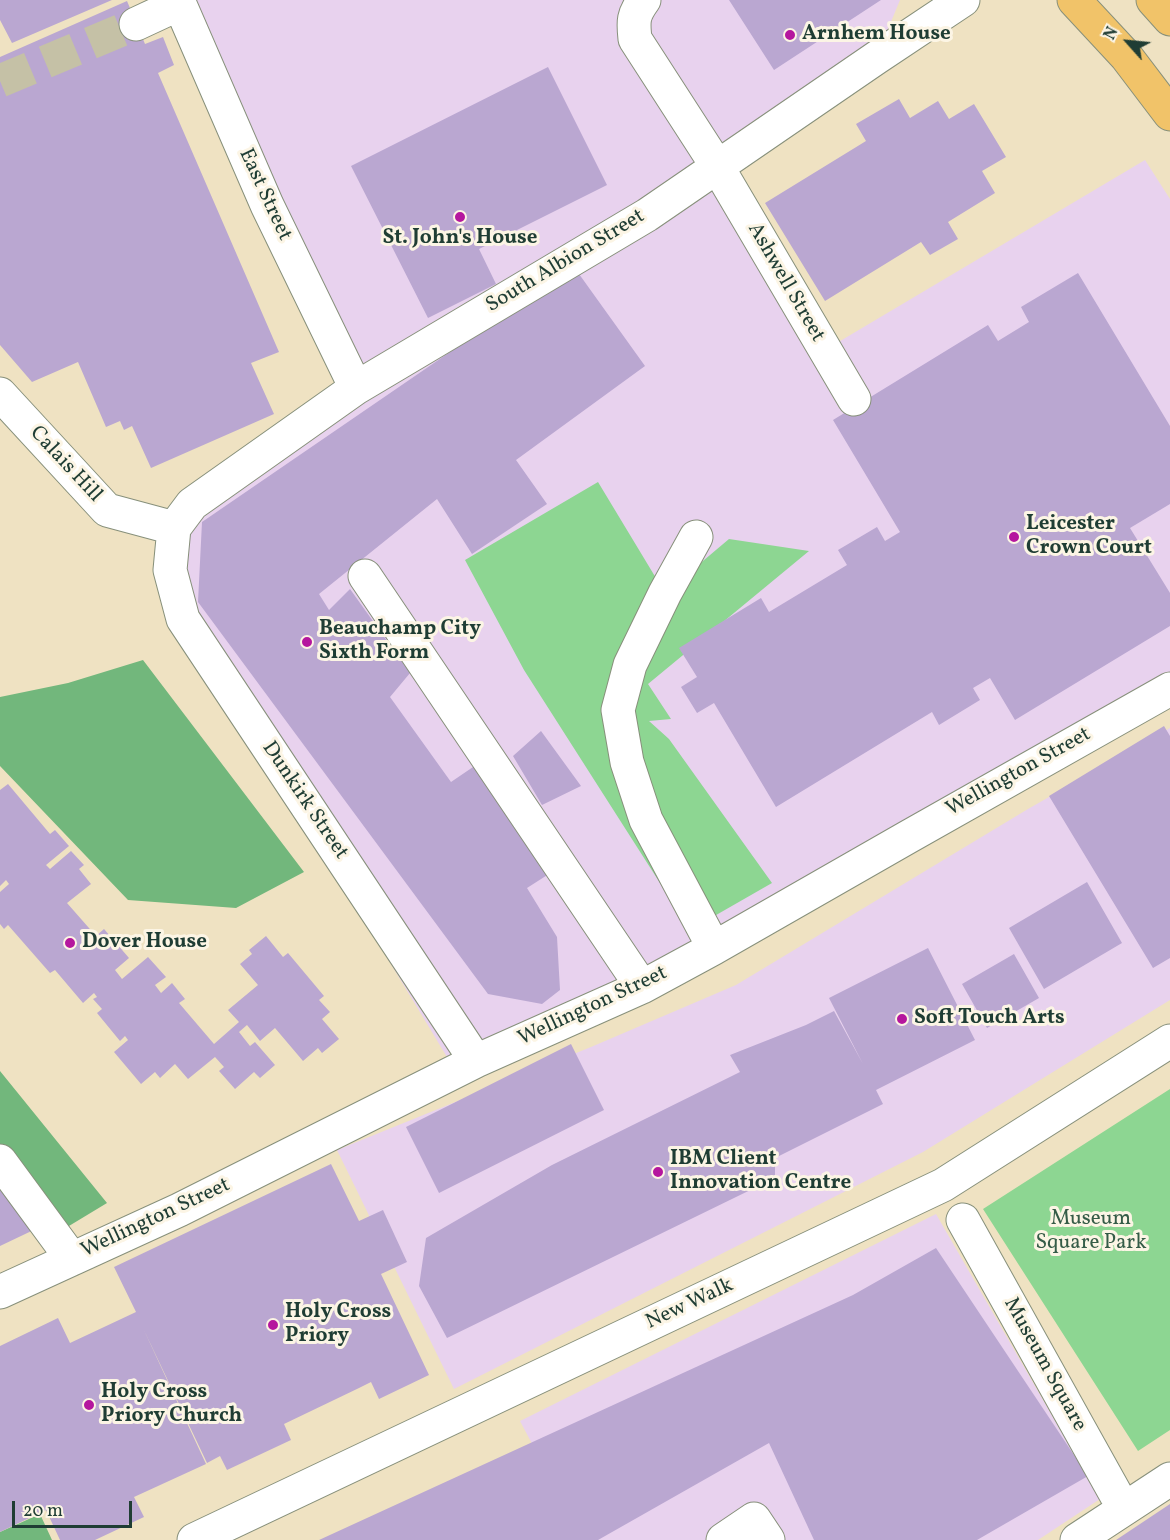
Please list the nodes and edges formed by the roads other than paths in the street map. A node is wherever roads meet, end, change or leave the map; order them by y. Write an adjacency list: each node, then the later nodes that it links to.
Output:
1 (644, 0): 9 (street, Ashwell Street)
2 (963, 0): 9 (street, South Albion Street)
3 (1074, 0): 8 (main road)
4 (1153, 0): 6 (main road)
5 (179, 2): 7 (street); 10 (street, East Street)
6 (1170, 19)
7 (136, 24)
8 (1170, 114)
9 (717, 166): 10 (street, South Albion Street); 12 (street, Ashwell Street)
10 (356, 388): 13 (street, South Albion Street)
11 (0, 394): 13 (street, Calais Hill)
12 (854, 399)
13 (174, 528): 20 (street, Dunkirk Street)
14 (696, 537): 17 (street)
15 (365, 576): 18 (street)
16 (1170, 689): 17 (street, Wellington Street)
17 (714, 948): 18 (street, Wellington Street)
18 (642, 987): 20 (street, Wellington Street)
19 (1170, 1041): 27 (street, New Walk)
20 (476, 1061): 23 (street, Wellington Street)
21 (0, 1161): 23 (street)
22 (963, 1220): 26 (street, Museum Square)
23 (72, 1259): 24 (street, Wellington Street)
24 (0, 1292)
25 (1170, 1479): 26 (street)
26 (1124, 1509): 30 (street)
27 (194, 1540)
28 (723, 1540): 29 (street)
29 (768, 1540)
30 (1077, 1540)

